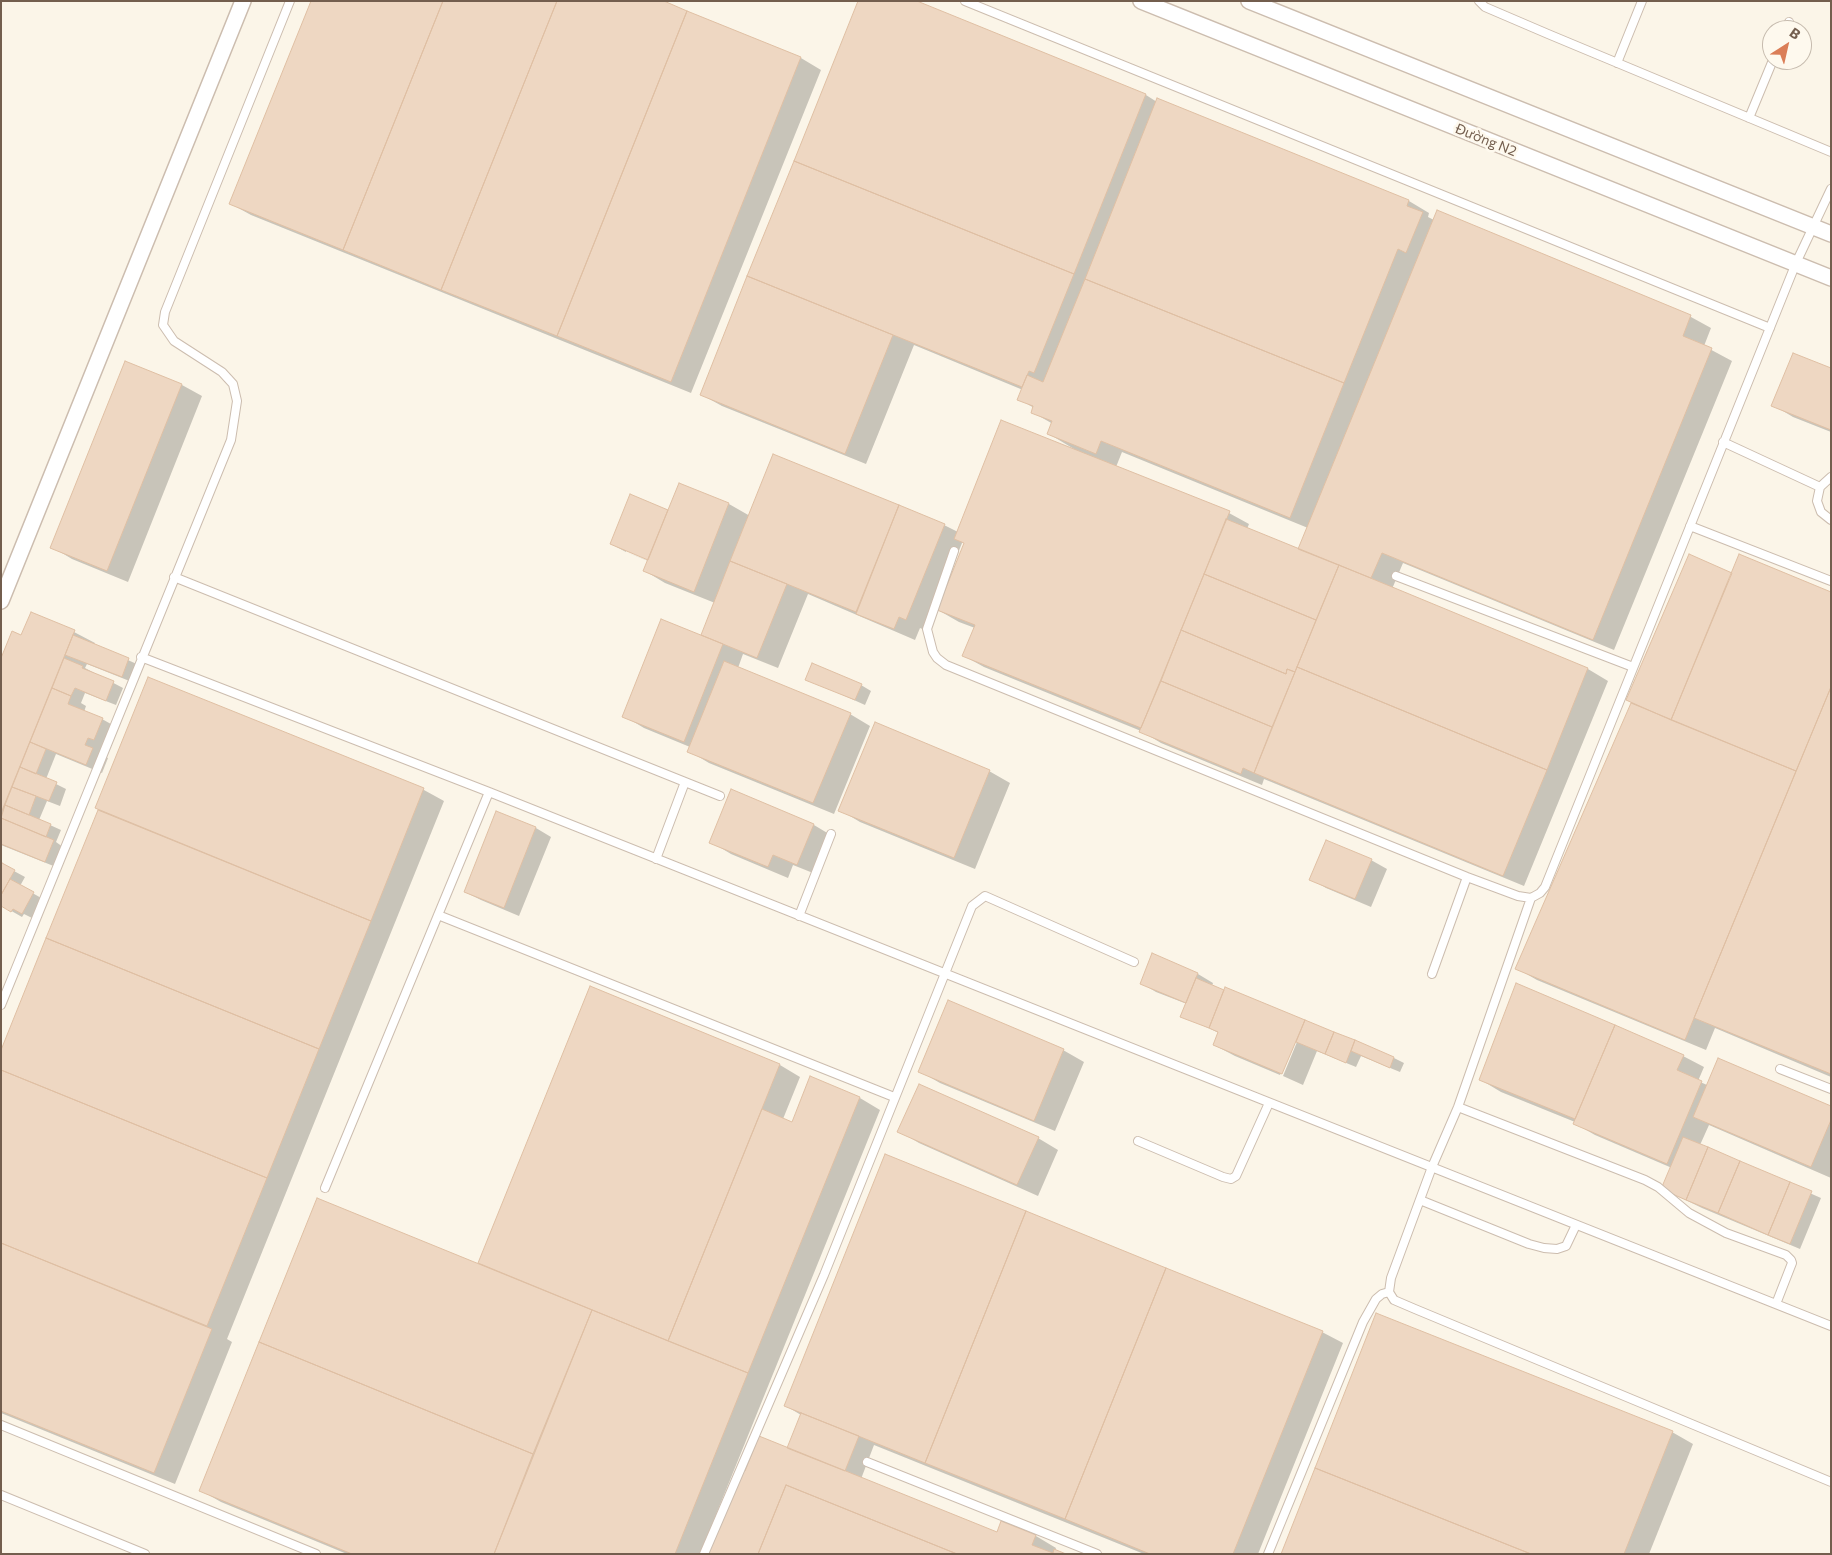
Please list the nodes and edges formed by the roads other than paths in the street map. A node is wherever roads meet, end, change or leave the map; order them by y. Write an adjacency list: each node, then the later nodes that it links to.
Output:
1 (243, 1): 27 (street)
2 (290, 1): 25 (lane)
3 (965, 1): 17 (lane)
4 (1141, 1): 15 (street, Đường N2)
5 (1249, 1): 13 (street)
6 (1479, 1): 8 (lane)
7 (1642, 1): 8 (lane)
8 (1618, 63): 10 (lane)
9 (1769, 70): 10 (lane)
10 (1749, 118): 11 (lane)
11 (1831, 152)
12 (1831, 189): 13 (lane)
13 (1813, 227): 14 (street); 15 (lane)
14 (1831, 234)
15 (1796, 264): 16 (street, Đường N2); 17 (lane)
16 (1831, 278)
17 (1770, 328): 18 (lane)
18 (1723, 442): 20 (lane); 22 (lane)
19 (1831, 477): 20 (lane)
20 (1820, 487): 21 (lane)
21 (1831, 520)
22 (1690, 526): 26 (lane); 29 (lane)
23 (954, 551): 35 (lane)
24 (1396, 576): 29 (lane)
25 (174, 577): 28 (lane); 30 (lane)
26 (1831, 581)
27 (1, 601)
28 (142, 657): 31 (lane); 42 (lane)
29 (1634, 666): 36 (lane)
30 (685, 782): 32 (lane); 34 (lane)
31 (488, 792): 34 (lane); 37 (lane)
32 (720, 796)
33 (830, 834): 38 (lane)
34 (656, 859): 38 (lane)
35 (1467, 877): 36 (lane); 41 (lane)
36 (1531, 898): 47 (lane)
37 (438, 915): 45 (lane); 50 (lane)
38 (799, 916): 40 (lane)
39 (1134, 962): 40 (lane)
40 (943, 974): 45 (lane); 46 (lane)
41 (1432, 974)
42 (1, 1005)
43 (1780, 1069): 44 (lane)
44 (1831, 1089)
45 (894, 1097): 62 (lane)
46 (1269, 1103): 48 (lane); 49 (lane)
47 (1458, 1107): 49 (lane); 54 (lane)
48 (1138, 1141)
49 (1432, 1167): 51 (lane); 52 (lane)
50 (325, 1188)
51 (1420, 1200): 52 (lane); 53 (lane)
52 (1576, 1225): 54 (lane)
53 (1389, 1292): 58 (lane); 64 (lane)
54 (1776, 1304): 55 (lane)
55 (1831, 1326)
56 (1, 1425): 61 (lane)
57 (866, 1462): 63 (lane)
58 (1831, 1482)
59 (1, 1495): 60 (lane)
60 (145, 1554)
61 (316, 1554)
62 (704, 1554)
63 (1097, 1554)
64 (1268, 1554)

